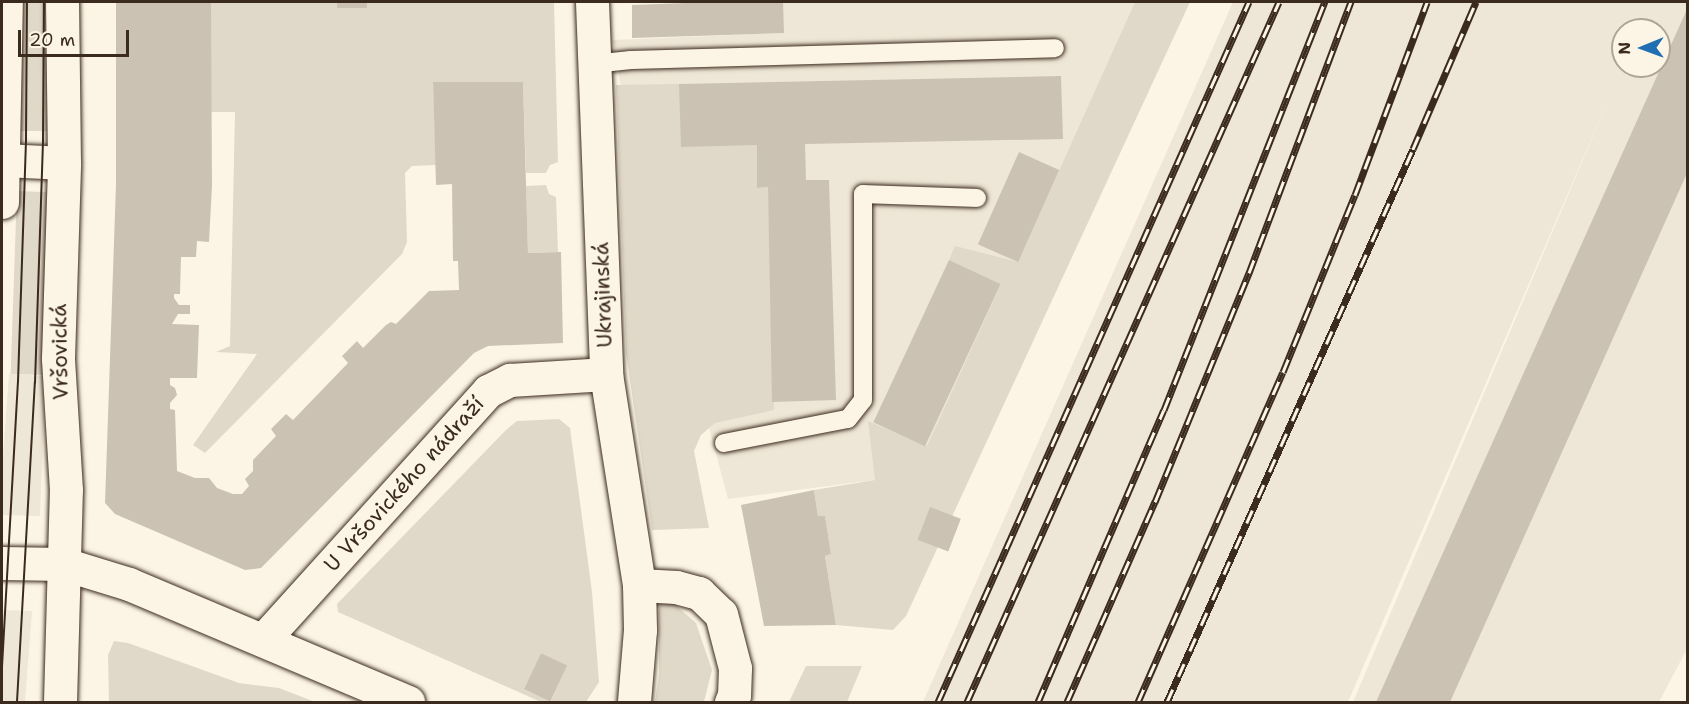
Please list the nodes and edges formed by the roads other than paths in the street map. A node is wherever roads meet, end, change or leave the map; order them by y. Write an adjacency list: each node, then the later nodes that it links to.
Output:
1 (6, 2): 6 (street)
2 (62, 2): 7 (street, Vršovická)
3 (592, 2): 5 (street, Ukrajinská)
4 (1055, 48): 5 (lane)
5 (593, 64): 10 (street, Ukrajinská)
6 (3, 160): 7 (street); 9 (street)
7 (64, 163): 13 (street, Vršovická)
8 (976, 198): 11 (lane)
9 (2, 202)
10 (606, 374): 14 (street, Ukrajinská); 15 (street, U Vršovického nádraží)
11 (724, 443)
12 (2, 563): 13 (street)
13 (64, 564): 15 (street); 16 (street, Vršovická)
14 (639, 585): 18 (street, Ukrajinská); 19 (street)
15 (263, 640): 17 (street)
16 (60, 702)
17 (408, 702)
18 (634, 702)
19 (731, 702)

